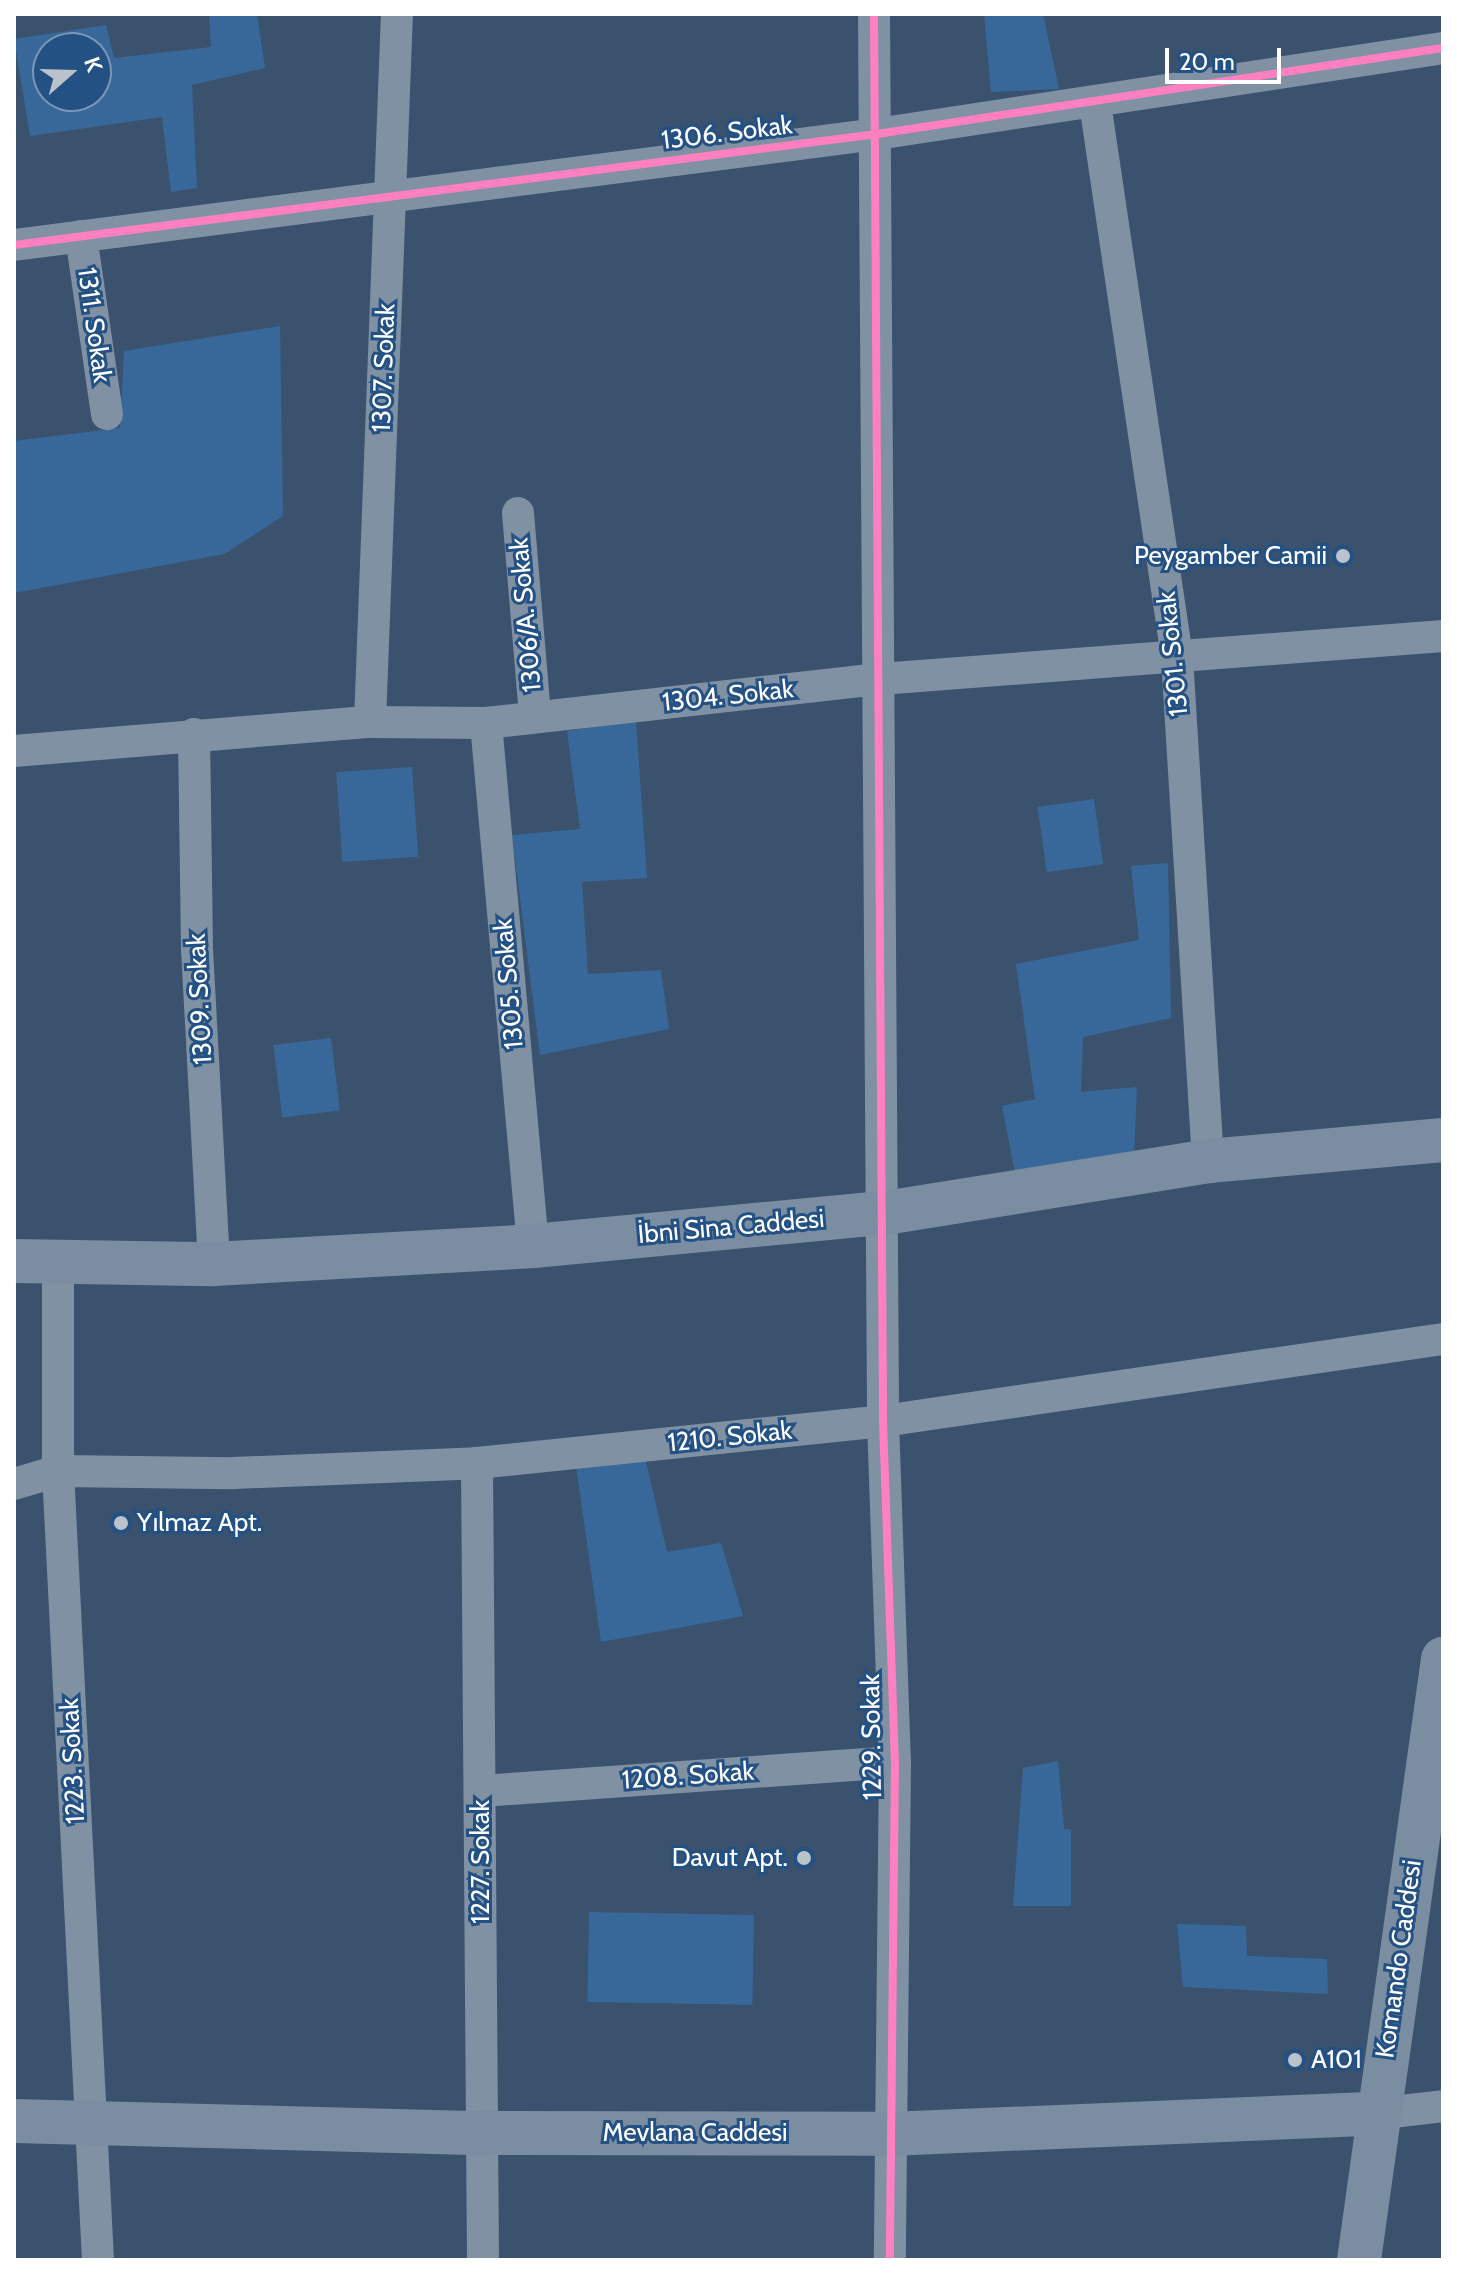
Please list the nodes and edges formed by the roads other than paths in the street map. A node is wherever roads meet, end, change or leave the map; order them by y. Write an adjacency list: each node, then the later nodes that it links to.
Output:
1 (874, 14): 5 (street, 1229. Sokak)
2 (401, 15): 6 (street, 1307. Sokak)
3 (1443, 48): 4 (street, 1306. Sokak)
4 (1095, 103): 5 (street, 1306. Sokak); 12 (street, 1301. Sokak)
5 (877, 134): 6 (street, 1306. Sokak); 13 (street, 1229. Sokak)
6 (391, 194): 7 (street, 1306. Sokak); 15 (street, 1307. Sokak)
7 (81, 236): 8 (street, 1306. Sokak); 9 (street, 1311. Sokak)
8 (14, 245)
9 (107, 414)
10 (518, 513): 14 (street, 1306/A. Sokak)
11 (1443, 636): 12 (street, 1304. Sokak)
12 (1177, 657): 13 (street, 1304. Sokak); 20 (street, 1301. Sokak)
13 (880, 679): 14 (street, 1304. Sokak); 21 (street, 1229. Sokak)
14 (535, 717): 16 (street, 1304. Sokak)
15 (370, 722): 16 (street, 1304. Sokak); 17 (street, 1304. Sokak)
16 (486, 723): 22 (street, 1305. Sokak)
17 (194, 734): 18 (street, 1304. Sokak); 25 (street, 1309. Sokak)
18 (14, 751)
19 (1443, 1140): 20 (street, İbni Sina Caddesi)
20 (1208, 1161): 21 (street, İbni Sina Caddesi)
21 (885, 1213): 22 (street, İbni Sina Caddesi); 27 (street, 1229. Sokak)
22 (533, 1246): 25 (street, İbni Sina Caddesi)
23 (14, 1261): 24 (street, İbni Sina Caddesi)
24 (58, 1261): 25 (street, İbni Sina Caddesi); 29 (street, 1223. Sokak)
25 (214, 1264)
26 (1443, 1339): 27 (street, 1210. Sokak)
27 (883, 1421): 28 (street, 1210. Sokak); 32 (street, 1229. Sokak)
28 (477, 1463): 29 (street, 1210. Sokak); 33 (street, 1227. Sokak)
29 (58, 1471): 30 (street, 1210. Sokak); 37 (street, 1223. Sokak)
30 (14, 1484)
31 (1443, 1659): 35 (street, Komando Caddesi)
32 (895, 1762): 33 (street, 1208. Sokak); 39 (street, 1229. Sokak)
33 (481, 1791): 38 (street, 1227. Sokak)
34 (1443, 2106): 35 (street)
35 (1376, 2114): 39 (street, Mevlana Caddesi); 43 (street, Komando Caddesi)
36 (14, 2121): 37 (street, Mevlana Caddesi)
37 (91, 2123): 38 (street, Mevlana Caddesi); 40 (street, 1223. Sokak)
38 (480, 2133): 39 (street, Mevlana Caddesi); 41 (street, 1227. Sokak)
39 (889, 2134): 42 (street, 1229. Sokak)
40 (98, 2260)
41 (483, 2260)
42 (890, 2260)
43 (1359, 2260)

